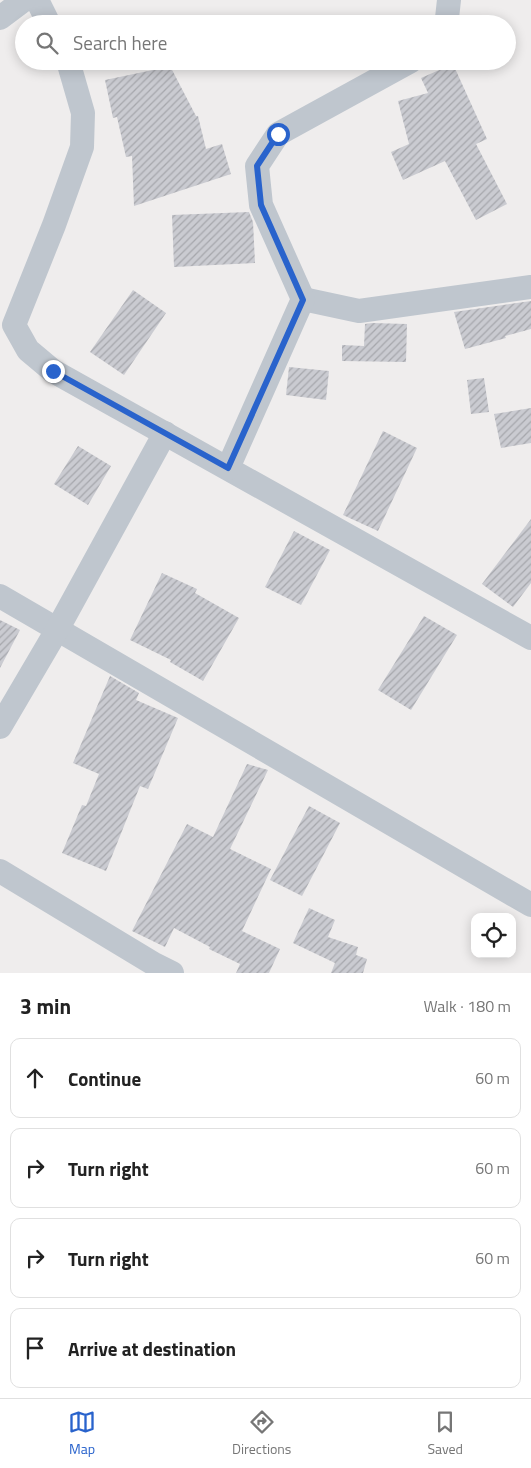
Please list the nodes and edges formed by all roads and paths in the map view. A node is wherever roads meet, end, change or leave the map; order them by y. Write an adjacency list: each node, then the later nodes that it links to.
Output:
1 (24, 0): 6 (street)
2 (37, 0): 4 (street)
3 (449, 0): 5 (street)
4 (44, 15)
5 (447, 15)
6 (0, 18)
7 (71, 70): 11 (street)
8 (395, 70): 10 (street)
9 (531, 287): 10 (street)
10 (303, 300): 12 (street)
11 (165, 434): 12 (street); 14 (street)
12 (228, 468): 15 (street)
13 (0, 596): 14 (street)
14 (57, 630): 16 (street); 18 (street)
15 (531, 638)
16 (0, 727)
17 (0, 871): 19 (street)
18 (531, 905)
19 (172, 973)

